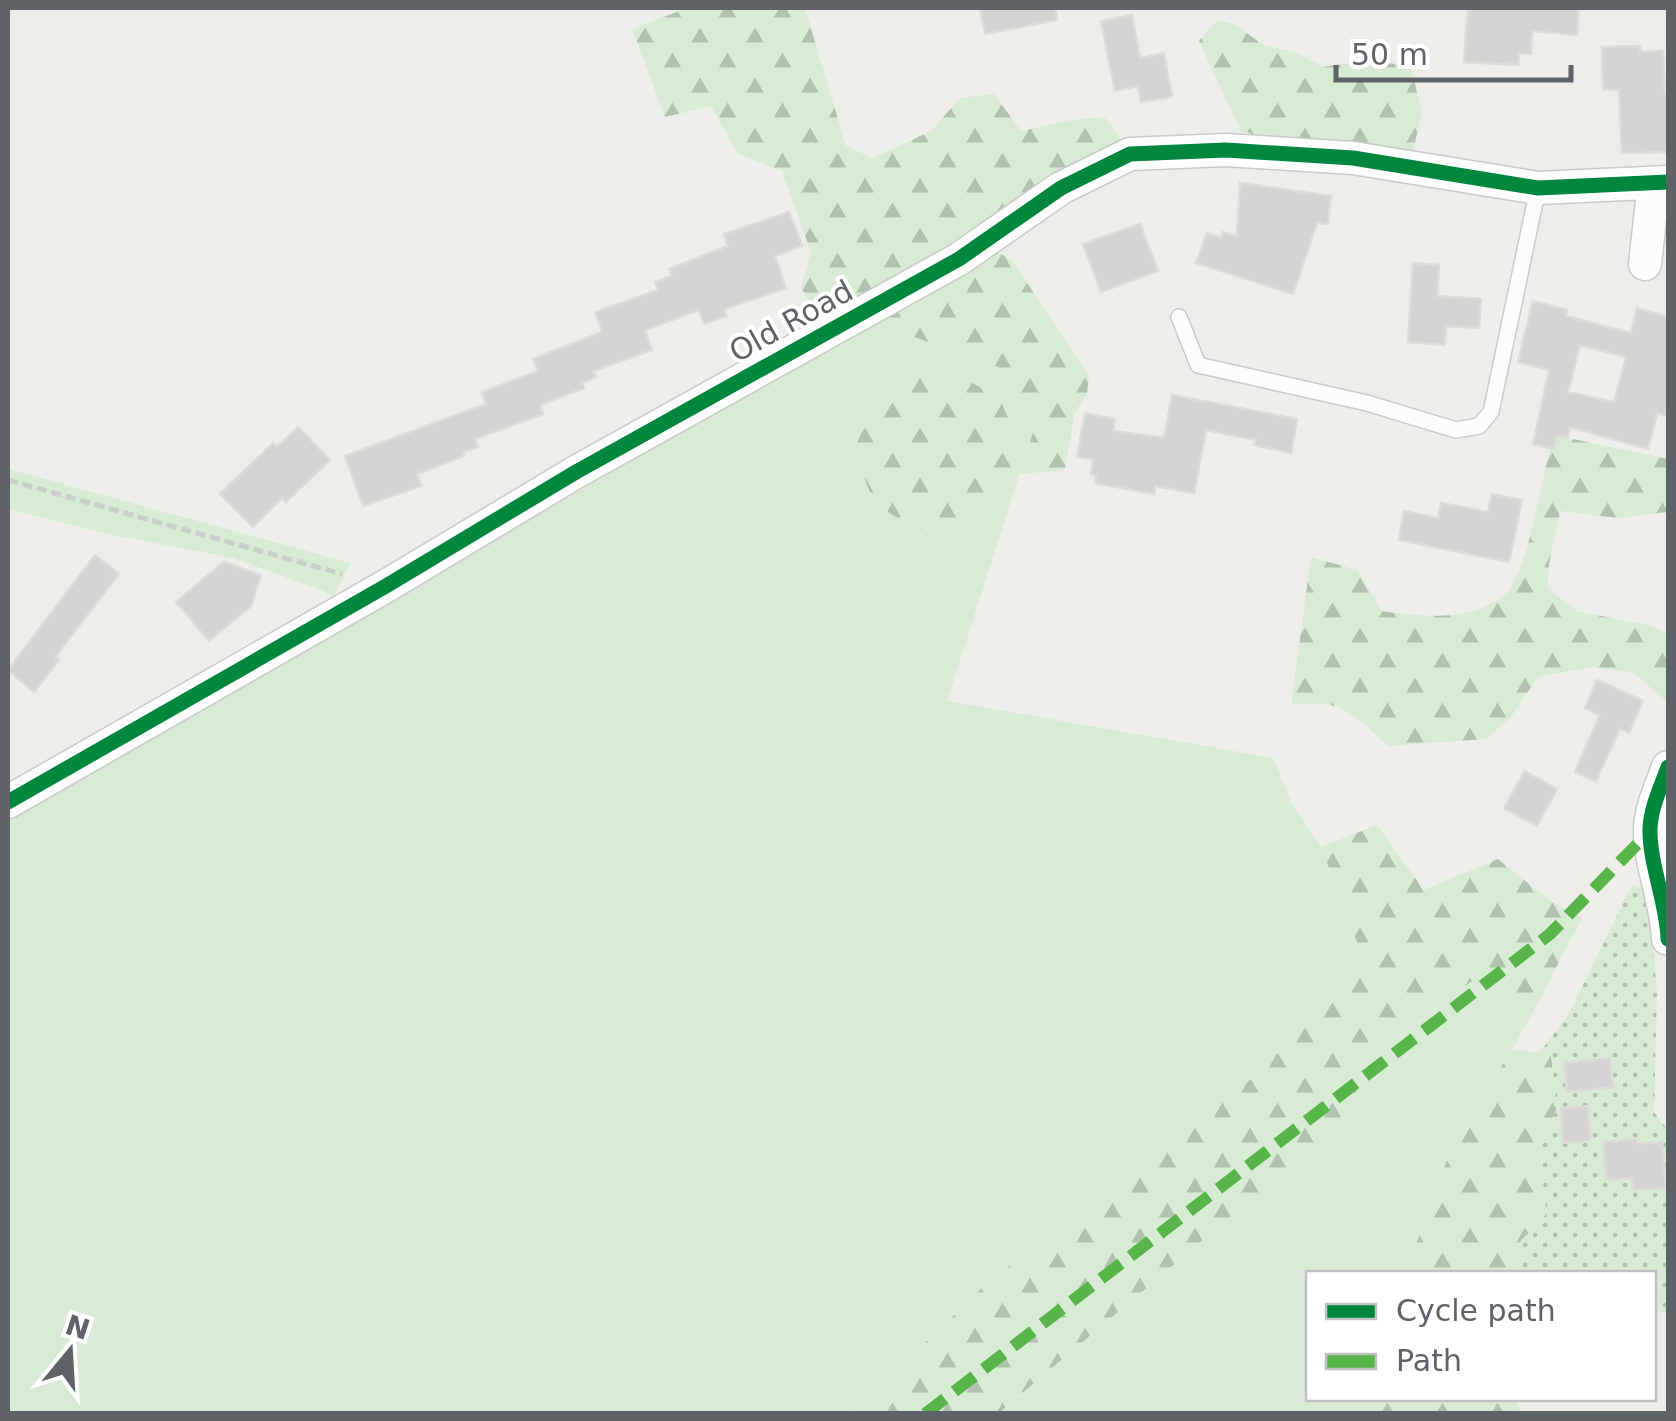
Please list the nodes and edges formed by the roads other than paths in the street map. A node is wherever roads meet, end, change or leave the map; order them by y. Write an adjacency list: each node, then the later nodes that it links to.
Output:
1 (1661, 182): 2 (street, Old Road); 3 (street)
2 (1538, 188): 4 (lane); 6 (street, Old Road)
3 (1645, 264)
4 (1178, 317)
5 (1668, 767): 7 (street)
6 (8, 802)
7 (1668, 939)

